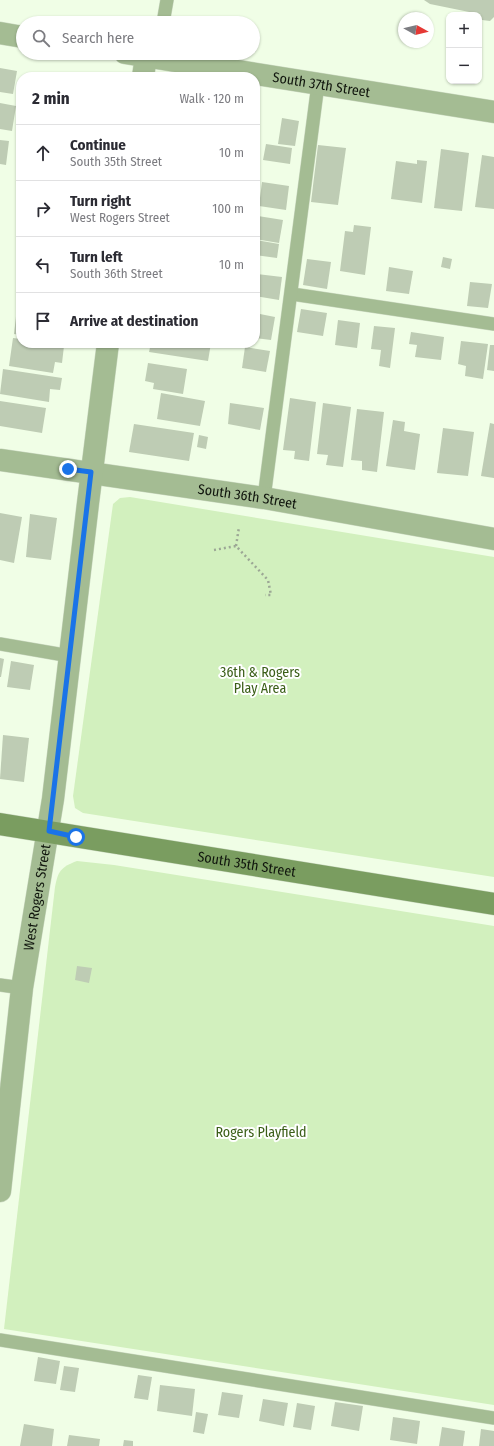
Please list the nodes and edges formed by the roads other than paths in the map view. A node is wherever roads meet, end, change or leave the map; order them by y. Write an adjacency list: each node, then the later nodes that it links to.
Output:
1 (167, 0): 2 (lane)
2 (164, 16)
3 (0, 33): 4 (street)
4 (16, 36)
5 (152, 61): 6 (street, South 37th Street)
6 (231, 72)
7 (260, 76): 8 (street, South 37th Street)
8 (318, 84): 9 (street, South 37th Street); 10 (lane)
9 (494, 112)
10 (292, 294): 11 (lane); 15 (lane)
11 (494, 324)
12 (107, 348): 14 (street, West Rogers Street)
13 (0, 460): 14 (street, South 36th Street)
14 (91, 472): 15 (street, South 36th Street); 18 (street, West Rogers Street)
15 (264, 498): 16 (street, South 36th Street)
16 (494, 539)
17 (0, 644): 18 (lane)
18 (70, 656): 20 (street, West Rogers Street)
19 (0, 824): 20 (main road, South 35th Street)
20 (49, 831): 21 (main road, South 35th Street); 23 (street, West Rogers Street)
21 (494, 904)
22 (0, 985): 23 (lane)
23 (22, 988): 24 (street, West Rogers Street)
24 (3, 1144): 25 (street, West Rogers Street)
25 (0, 1191)
26 (0, 1340): 27 (lane)
27 (494, 1418)

